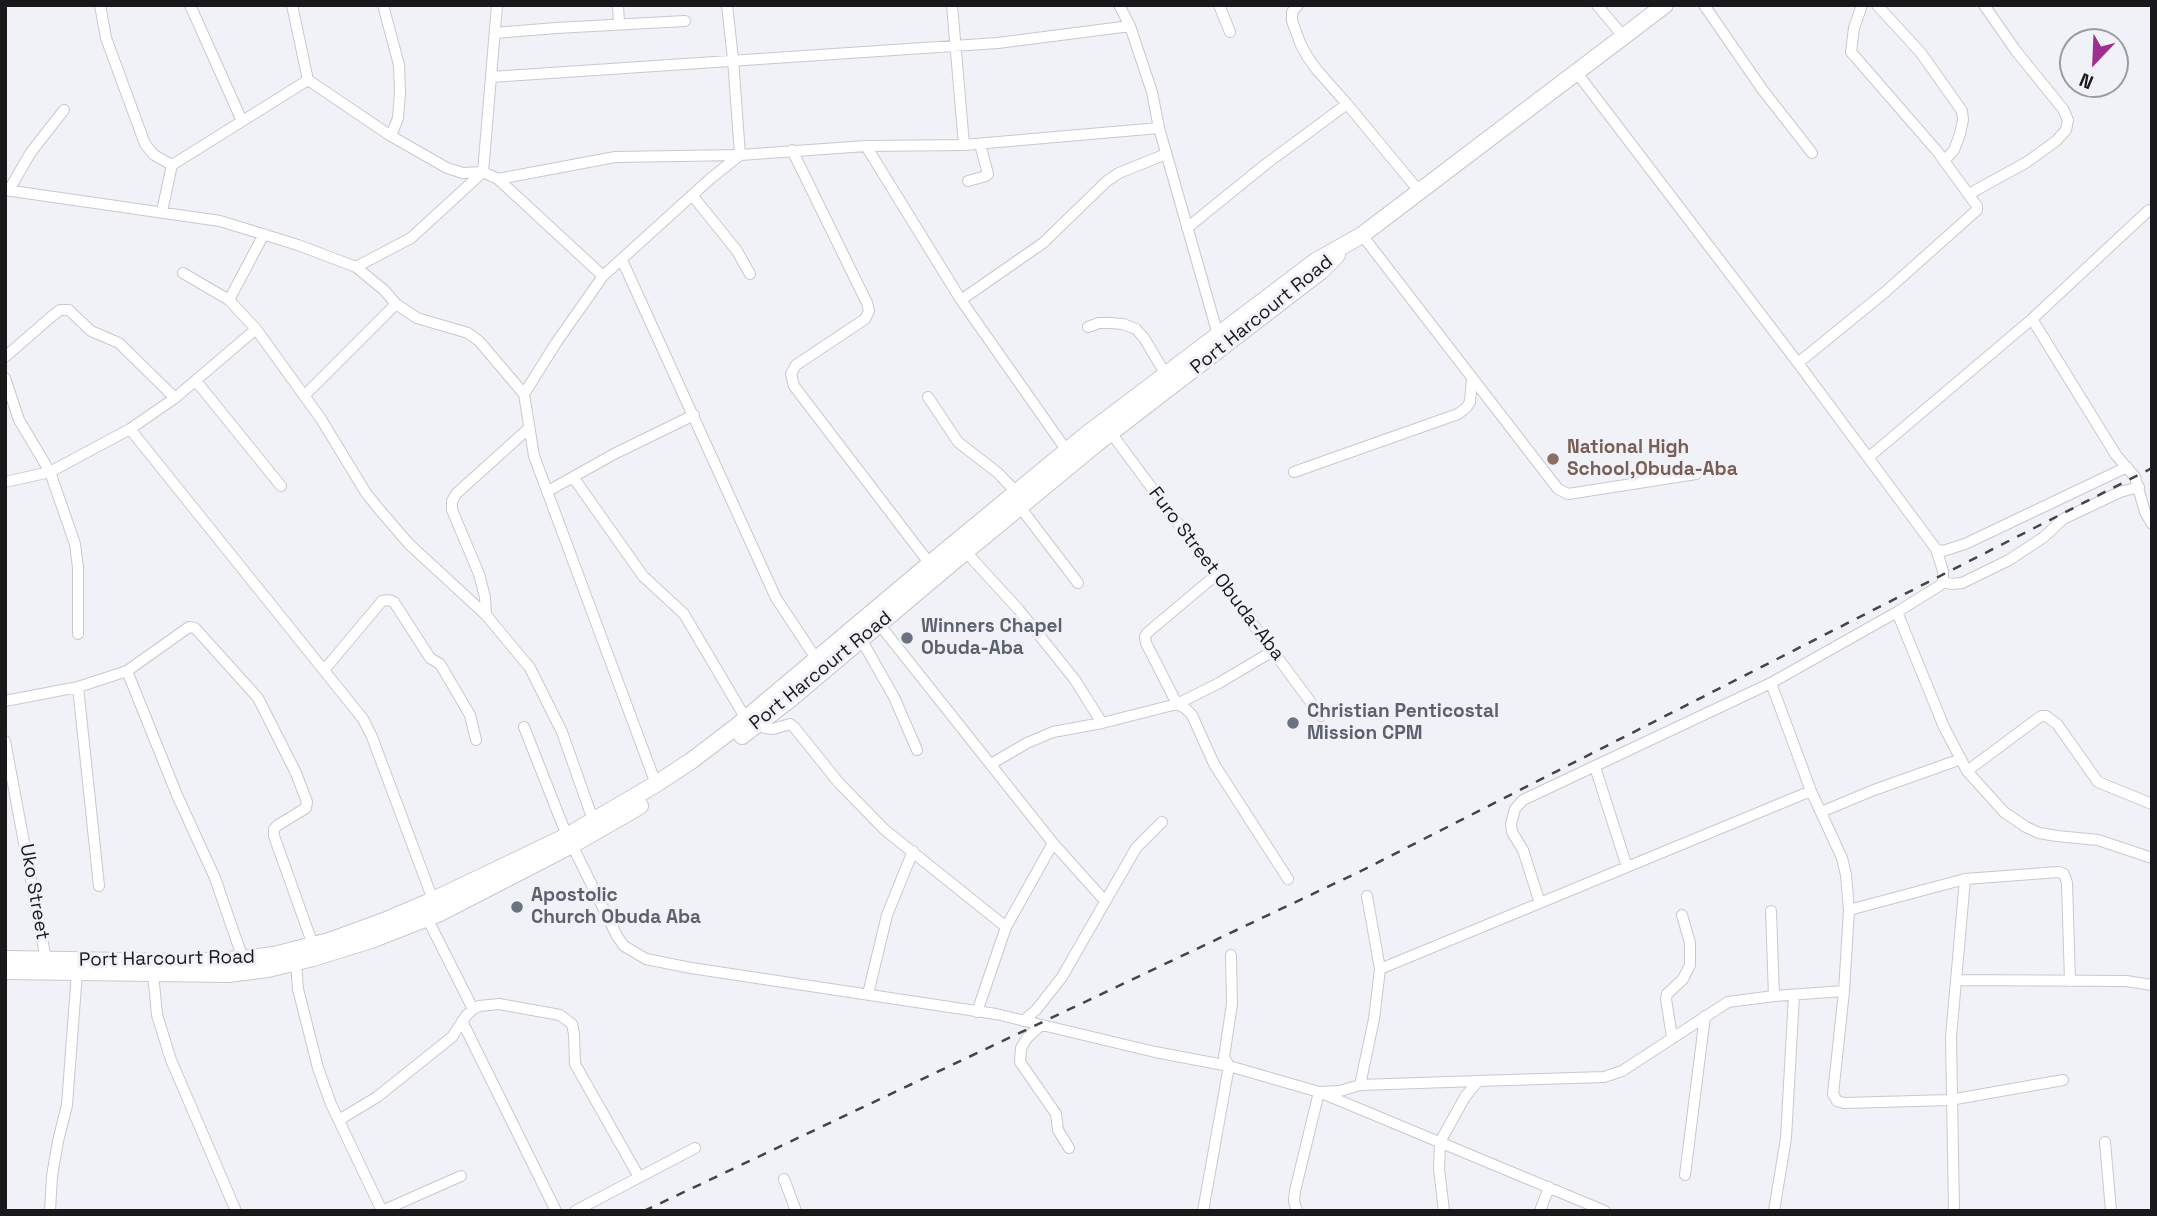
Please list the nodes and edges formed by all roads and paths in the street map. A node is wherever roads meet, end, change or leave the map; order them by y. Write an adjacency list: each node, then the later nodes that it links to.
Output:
1 (100, 5): 42 (street)
2 (190, 5): 31 (street)
3 (292, 5): 28 (street)
4 (383, 5): 33 (street)
5 (497, 5): 22 (street)
6 (618, 5): 19 (street)
7 (727, 5): 25 (street)
8 (952, 5): 24 (street)
9 (1119, 5): 20 (street)
10 (1219, 5): 21 (street)
11 (1298, 5): 29 (street)
12 (1597, 5): 23 (street)
13 (1665, 5): 23 (highway)
14 (1704, 5): 38 (street)
15 (1862, 5): 41 (street)
16 (1877, 5): 41 (street)
17 (1984, 5): 48 (street)
18 (685, 21): 19 (street)
19 (619, 24): 22 (street)
20 (1130, 26): 24 (street); 32 (street)
21 (1230, 32)
22 (495, 33): 27 (street)
23 (1623, 36): 26 (highway)
24 (955, 44): 25 (street); 35 (street)
25 (733, 59): 27 (street); 40 (street)
26 (1577, 73): 47 (highway); 69 (street)
27 (491, 77): 43 (street)
28 (309, 80): 31 (street); 33 (street)
29 (1347, 104): 47 (street); 52 (street)
30 (64, 110): 46 (street)
31 (242, 121): 42 (street)
32 (1159, 128): 34 (street); 39 (street)
33 (391, 136): 43 (street)
34 (980, 144): 35 (street); 45 (street)
35 (964, 145): 36 (street)
36 (866, 146): 37 (street); 62 (street)
37 (792, 150): 40 (street); 97 (street)
38 (1812, 152)
39 (1166, 154): 52 (street); 62 (street)
40 (740, 155): 44 (street); 49 (street)
41 (1944, 161): 48 (street)
42 (172, 165): 51 (street)
43 (483, 172): 44 (street); 57 (street)
44 (498, 179): 60 (street)
45 (968, 181)
46 (7, 190): 51 (street)
47 (1419, 191): 54 (highway)
48 (1969, 194): 69 (street)
49 (692, 195): 56 (street); 59 (street)
50 (2149, 210): 64 (street)
51 (162, 211): 53 (street)
52 (1187, 228): 67 (street)
53 (264, 234): 57 (street); 61 (street)
54 (1362, 235): 55 (highway); 72 (street)
55 (1346, 246): 67 (highway, Port Harcourt Road); 81 (highway, Port Harcourt Road)
56 (622, 260): 60 (street); 78 (street)
57 (356, 267): 63 (street)
58 (183, 273): 61 (street)
59 (750, 274)
60 (603, 276): 74 (street)
61 (229, 300): 66 (street)
62 (961, 300): 82 (street)
63 (396, 304): 74 (street); 75 (street)
64 (2032, 319): 83 (street); 84 (street)
65 (1088, 327): 70 (street)
66 (256, 329): 73 (street); 75 (street)
67 (1218, 335): 70 (highway, Port Harcourt Road)
68 (5, 357): 77 (street)
69 (1798, 363): 83 (street)
70 (1166, 375): 82 (highway, Port Harcourt Road)
71 (5, 378): 85 (street)
72 (1472, 378): 86 (street); 87 (street)
73 (196, 380): 77 (street); 90 (street)
74 (524, 394): 79 (street)
75 (304, 396): 102 (street)
76 (928, 397): 93 (street)
77 (175, 398): 80 (street)
78 (694, 415): 88 (street); 107 (street)
79 (528, 428): 92 (street); 102 (street)
80 (130, 429): 85 (street); 108 (street)
81 (1111, 433): 93 (highway, Port Harcourt Road); 98 (street, Furo Street Obuda-Aba)
82 (1067, 451): 93 (highway, Port Harcourt Road)
83 (1869, 457): 95 (street)
84 (2127, 467): 91 (street); 95 (street)
85 (50, 472): 89 (street); 104 (street)
86 (1294, 472)
87 (1696, 474)
88 (573, 477): 92 (street); 115 (street)
89 (5, 482)
90 (281, 486)
91 (2139, 487): 94 (street); 99 (street)
92 (548, 491): 125 (street)
93 (1018, 500): 96 (highway, Port Harcourt Road); 97 (highway, Port Harcourt Road); 100 (street)
94 (2152, 524)
95 (1936, 549): 99 (street)
96 (965, 551): 103 (highway, Port Harcourt Road); 116 (street)
97 (930, 564): 107 (highway, Port Harcourt Road)
98 (1216, 575): 106 (street, Furo Street Obuda-Aba); 113 (street)
99 (1943, 582): 101 (street)
100 (1078, 583)
101 (1897, 612): 110 (street); 121 (street)
102 (486, 615): 130 (street)
103 (879, 624): 105 (highway, Port Harcourt Road); 122 (street)
104 (78, 634)
105 (861, 639): 115 (highway, Port Harcourt Road); 120 (street)
106 (1273, 652): 113 (street); 114 (street, Furo Street Obuda-Aba)
107 (817, 660): 115 (highway, Port Harcourt Road)
108 (325, 669): 118 (street); 141 (street)
109 (127, 671): 111 (street); 149 (street); 153 (street)
110 (1770, 683): 123 (street); 126 (street)
111 (78, 687): 112 (street); 139 (street)
112 (5, 701)
113 (1177, 704): 116 (street); 137 (street)
114 (1321, 716)
115 (753, 721): 125 (highway, Port Harcourt Road); 128 (highway, Port Harcourt Road); 134 (street)
116 (1102, 723): 122 (street)
117 (524, 727): 132 (street)
118 (476, 740)
119 (5, 741): 152 (street, Uko Street)
120 (917, 750)
121 (1961, 759): 124 (street); 129 (street)
122 (990, 764): 133 (street)
123 (1595, 767): 136 (street); 143 (street)
124 (1967, 771): 127 (street); 135 (street)
125 (656, 784): 128 (highway, Port Harcourt Road)
126 (1811, 791): 129 (street); 136 (street)
127 (2152, 804)
128 (624, 809): 130 (highway, Port Harcourt Road); 132 (highway, Port Harcourt Road)
129 (1822, 812): 144 (street)
130 (593, 820): 132 (highway, Port Harcourt Road)
131 (1162, 822): 142 (street)
132 (570, 840): 141 (highway, Port Harcourt Road); 147 (highway, Port Harcourt Road); 163 (street)
133 (1054, 843): 142 (street); 148 (street)
134 (913, 852): 148 (street); 163 (street)
135 (2152, 858)
136 (1628, 867): 143 (street)
137 (1287, 879)
138 (1965, 879): 144 (street); 159 (street); 160 (street)
139 (99, 886)
140 (1367, 896): 155 (street)
141 (433, 900): 149 (highway, Port Harcourt Road)
142 (1105, 901): 170 (street)
143 (1540, 903): 155 (street)
144 (1849, 910): 162 (street)
145 (1771, 911): 165 (street)
146 (1682, 915): 172 (street)
147 (427, 918): 154 (highway, Port Harcourt Road); 166 (street)
148 (1006, 927): 167 (street)
149 (313, 945): 153 (highway, Port Harcourt Road)
150 (1231, 955): 173 (street)
151 (5, 959): 152 (highway, Port Harcourt Road)
152 (46, 960): 153 (highway, Port Harcourt Road)
153 (243, 960)
154 (296, 963): 158 (highway, Port Harcourt Road); 179 (street)
155 (1380, 969): 176 (street)
156 (5, 971): 157 (highway, Port Harcourt Road)
157 (76, 972): 158 (highway, Port Harcourt Road); 189 (street)
158 (153, 973): 190 (street)
159 (1956, 980): 160 (street); 178 (street)
160 (2070, 981): 161 (street)
161 (2152, 985)
162 (1844, 991): 164 (street); 178 (street)
163 (868, 994): 167 (street)
164 (1794, 995): 165 (street); 200 (street)
165 (1774, 996): 168 (street)
166 (473, 1009): 169 (street); 186 (street)
167 (977, 1012): 170 (street)
168 (1705, 1016): 172 (street); 184 (street)
169 (462, 1021): 179 (street); 192 (street)
170 (1023, 1021): 171 (street)
171 (1041, 1025): 173 (street); 183 (street)
172 (1672, 1037): 175 (street)
173 (1229, 1066): 177 (street); 195 (street)
174 (2063, 1080): 178 (street)
175 (1478, 1081): 176 (street); 180 (street)
176 (1360, 1085): 177 (street)
177 (1319, 1092): 180 (street); 196 (street)
178 (1950, 1100): 201 (street)
179 (339, 1120): 191 (street)
180 (1440, 1142): 188 (street); 197 (street)
181 (2105, 1142): 202 (street)
182 (695, 1148): 186 (street)
183 (1069, 1148)
184 (1685, 1175)
185 (461, 1176): 191 (street)
186 (639, 1177): 193 (street)
187 (784, 1180): 194 (street)
188 (1549, 1187): 198 (street); 199 (street)
189 (50, 1211)
190 (236, 1211)
191 (382, 1211)
192 (556, 1211)
193 (575, 1211)
194 (796, 1211)
195 (1203, 1211)
196 (1297, 1211)
197 (1444, 1211)
198 (1540, 1211)
199 (1605, 1211)
200 (1774, 1211)
201 (1954, 1211)
202 (2111, 1211)

